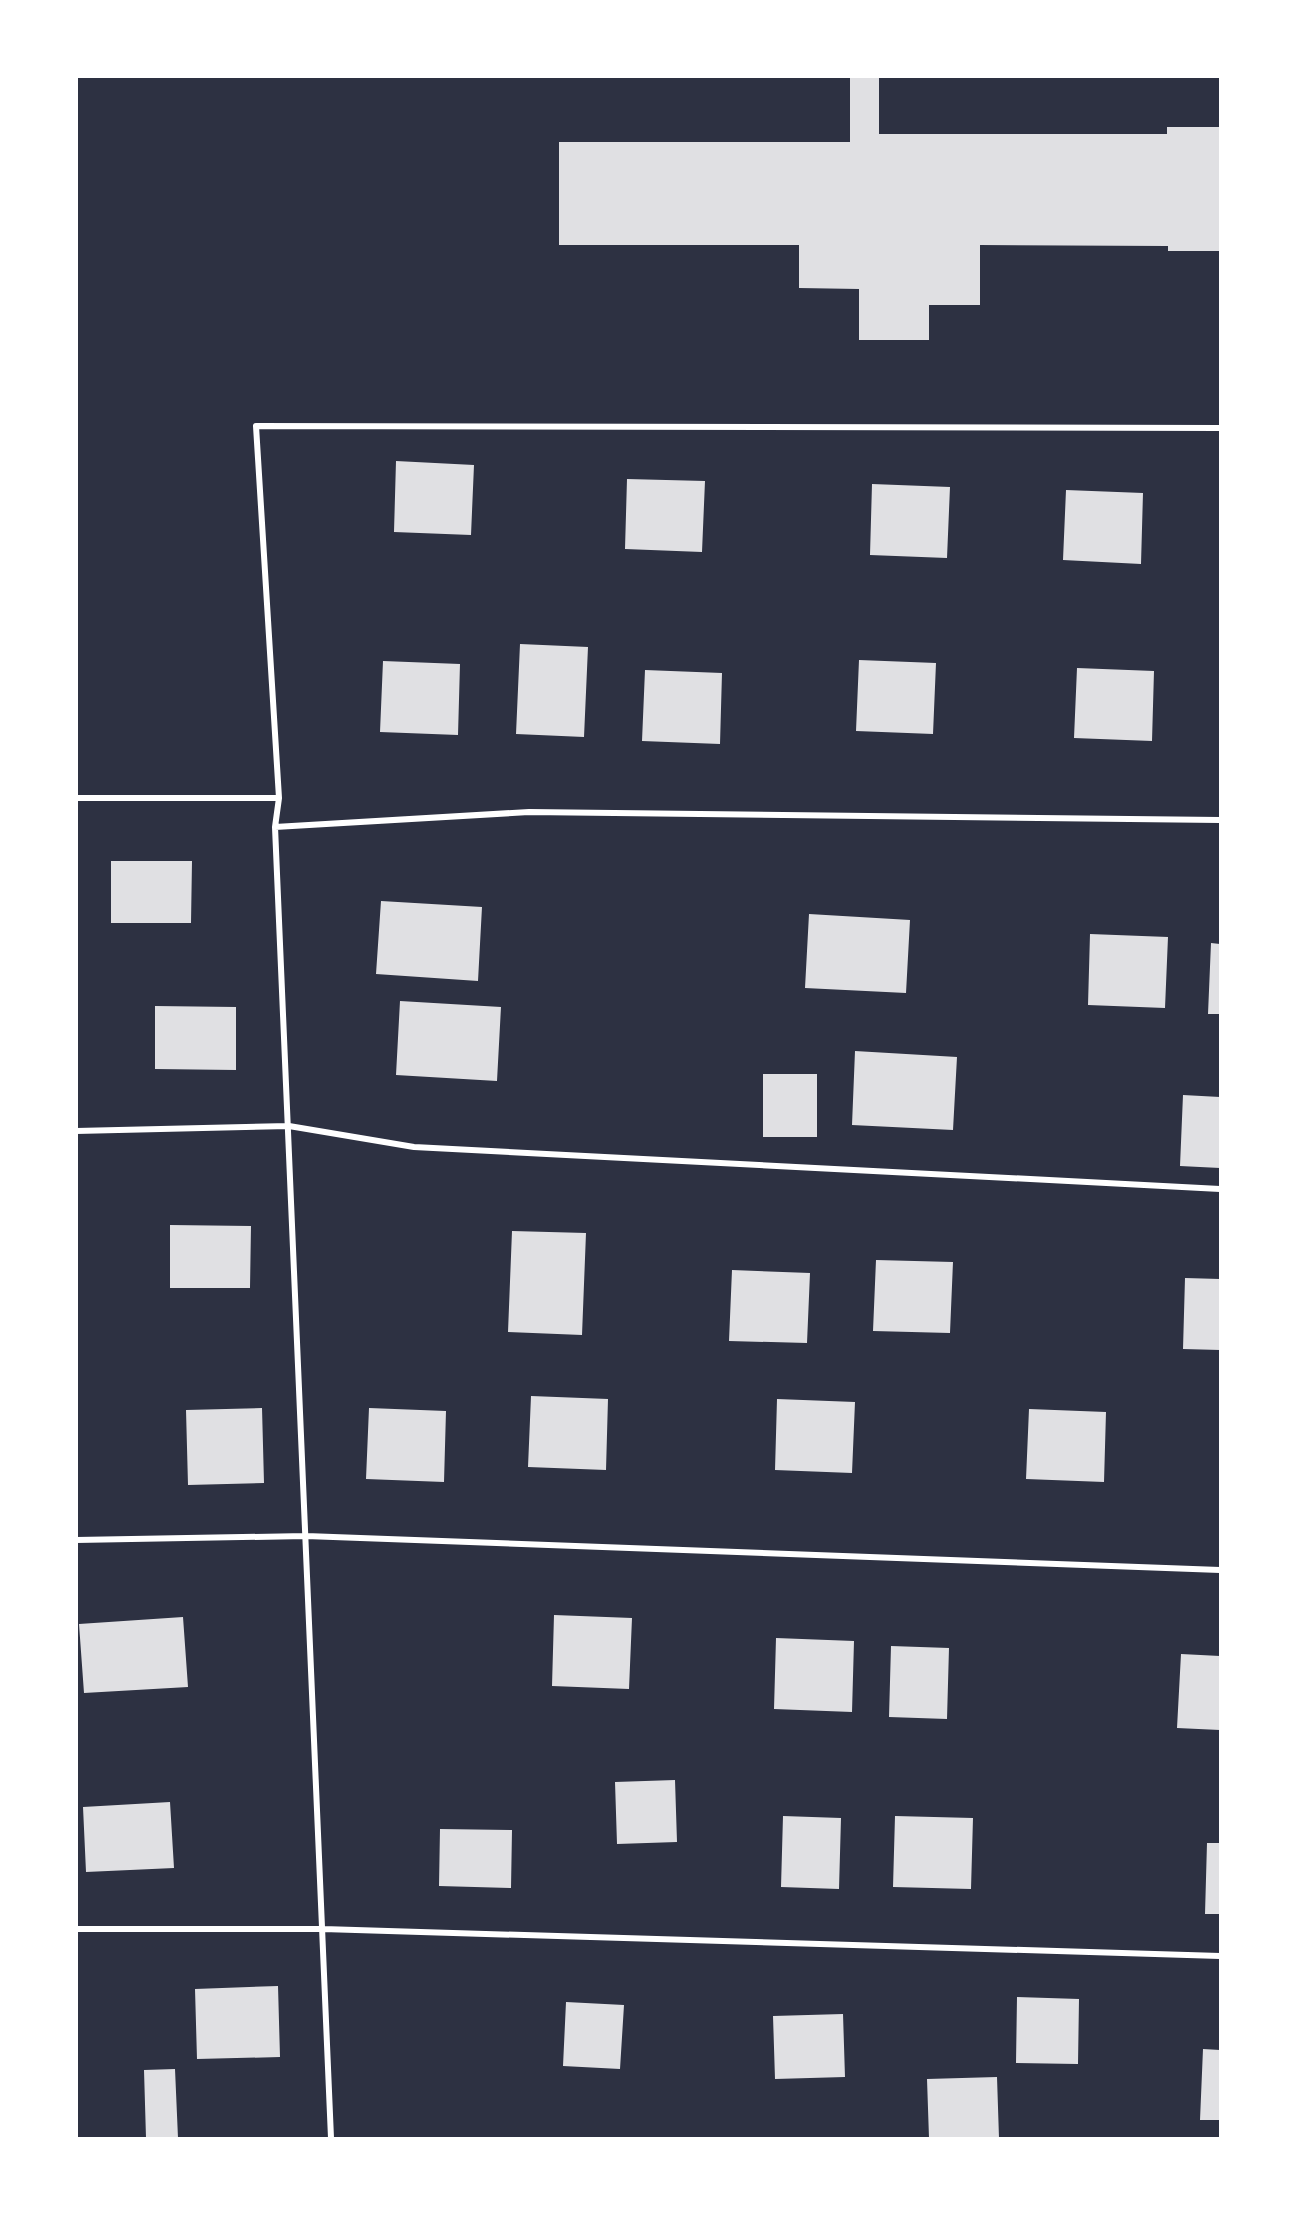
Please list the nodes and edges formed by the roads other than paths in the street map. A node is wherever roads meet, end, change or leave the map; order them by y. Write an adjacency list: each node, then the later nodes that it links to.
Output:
1 (1221, 428): 3 (street)
2 (76, 798): 3 (street)
3 (279, 798): 5 (street)
4 (1221, 820): 5 (street)
5 (275, 827): 6 (street)
6 (289, 1126): 7 (street); 8 (street); 9 (street)
7 (76, 1131)
8 (1221, 1189)
9 (306, 1536): 10 (street); 11 (street); 13 (street)
10 (76, 1540)
11 (1221, 1570)
12 (76, 1929): 13 (street)
13 (323, 1929): 14 (street); 15 (street)
14 (1221, 1956)
15 (331, 2139)

